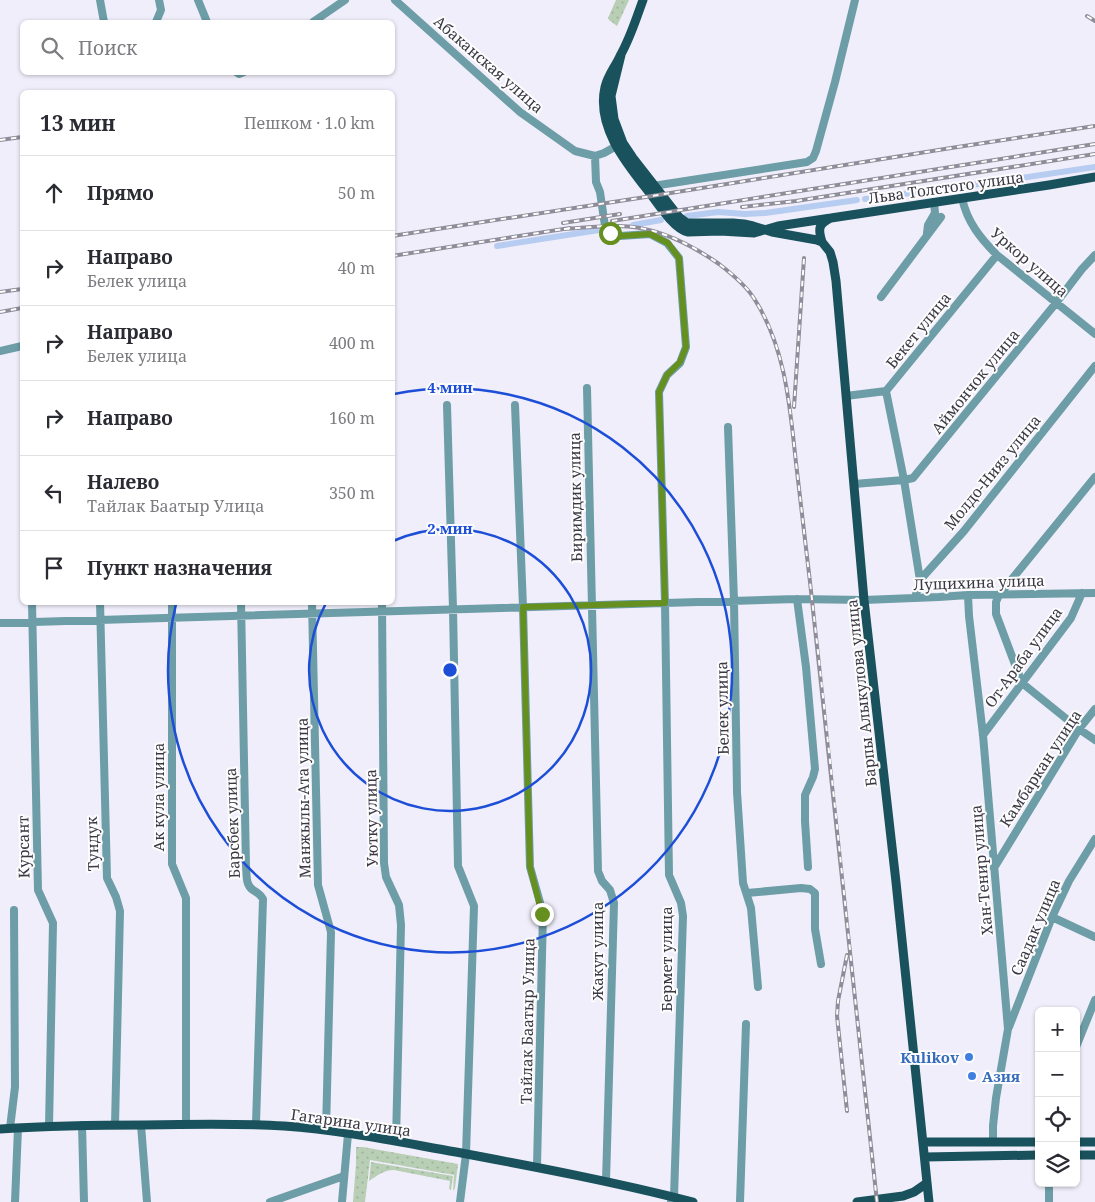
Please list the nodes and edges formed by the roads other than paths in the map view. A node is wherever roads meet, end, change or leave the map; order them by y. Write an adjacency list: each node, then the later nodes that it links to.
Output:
1 (100, 0): 8 (street)
2 (159, 0): 9 (street)
3 (198, 0): 10 (street)
4 (345, 0): 11 (street)
5 (395, 0): 13 (street, Абаканская улица)
6 (643, 0): 12 (main road)
7 (855, 0): 15 (street)
8 (104, 20)
9 (157, 20)
10 (206, 20)
11 (316, 20)
12 (620, 145): 13 (street); 15 (main road); 20 (main road)
13 (595, 156): 49 (street)
14 (1095, 177): 16 (main road, Льва Толстого улица)
15 (653, 186): 20 (main road)
16 (962, 198): 17 (main road, Льва Толстого улица); 23 (street, Уркор улица)
17 (934, 202): 19 (main road, Льва Толстого улица); 21 (street)
18 (941, 217): 21 (street)
19 (831, 218): 20 (main road, Льва Толстого улица); 22 (main road)
20 (765, 230): 22 (main road)
21 (926, 235): 25 (street)
22 (822, 242): 33 (main road, Барпы Алыкулова улица)
23 (997, 255): 26 (street, Уркор улица); 32 (street, Бекет улица)
24 (1095, 255): 26 (street, Аймончок улица)
25 (881, 297)
26 (1056, 303): 27 (street, Уркор улица); 38 (street, Аймончок улица)
27 (1095, 334)
28 (20, 346): 29 (street)
29 (0, 351)
30 (1095, 366): 40 (street, Молдо-Нияз улица)
31 (587, 388): 56 (street, Биримдик улица)
32 (886, 392): 33 (street, Бекет улица); 38 (street)
33 (846, 396): 39 (main road, Барпы Алыкулова улица)
34 (447, 405): 58 (street)
35 (515, 405): 57 (street, Тайлак Баатыр Улица)
36 (728, 427): 47 (street, Белек улица)
37 (1095, 477): 43 (street)
38 (904, 480): 39 (street); 40 (street)
39 (854, 484): 48 (main road, Барпы Алыкулова улица)
40 (920, 580): 46 (street, Молдо-Нияз улица)
41 (1082, 593): 42 (street, Лущихина улица); 43 (street, Лущихина улица); 66 (street, От-Араба улица)
42 (1095, 593)
43 (999, 594): 44 (street, Лущихина улица); 66 (street)
44 (968, 595): 46 (street, Лущихина улица); 69 (street, Хан-Тенир улица)
45 (797, 598): 47 (street, Лущихина улица); 48 (street, Лущихина улица); 72 (street)
46 (916, 598): 48 (street, Лущихина улица)
47 (734, 600): 49 (street, Лущихина улица); 74 (street, Белек улица)
48 (864, 600): 95 (main road, Барпы Алыкулова улица)
49 (665, 603): 56 (street, Лущихина улица); 110 (street, Бермет улица)
50 (32, 605): 64 (street, Курсант)
51 (100, 605): 63 (street, Тундук)
52 (172, 605): 62 (street, Ак кула улица)
53 (240, 605): 61 (street, Барсбек улица)
54 (312, 605): 60 (street, Манжылы-Ата улица)
55 (382, 605): 59 (street, Уютку улица)
56 (591, 605): 57 (street, Лущихина улица); 107 (street, Жакут улица)
57 (523, 607): 58 (street, Лущихина улица); 105 (street, Тайлак Баатыр Улица)
58 (453, 609): 59 (street, Лущихина улица); 100 (street)
59 (382, 612): 60 (street, Лущихина улица); 94 (street, Уютку улица)
60 (312, 614): 61 (street, Лущихина улица); 92 (street, Манжылы-Ата улица)
61 (241, 616): 62 (street, Лущихина улица); 85 (street, Барсбек улица)
62 (172, 618): 63 (street, Лущихина улица); 84 (street, Ак кула улица)
63 (100, 620): 64 (street, Лущихина улица); 87 (street, Тундук)
64 (32, 622): 65 (street, Лущихина улица); 89 (street, Курсант)
65 (0, 623)
66 (1022, 683): 68 (street); 69 (street, От-Араба улица)
67 (1095, 709): 68 (street, Камбаркан улица)
68 (1080, 729): 70 (street); 73 (street, Камбаркан улица)
69 (983, 735): 73 (street, Хан-Тенир улица)
70 (1095, 740)
71 (1095, 839): 76 (street, Саадак улица)
72 (808, 867)
73 (994, 868): 82 (street, Хан-Тенир улица)
74 (747, 893): 78 (street); 79 (street, Белек улица)
75 (14, 910): 90 (street)
76 (1052, 917): 77 (street); 82 (street, Саадак улица)
77 (1095, 937)
78 (820, 964)
79 (758, 987)
80 (1095, 1000): 83 (street)
81 (746, 1024): 118 (street)
82 (1008, 1029): 96 (street, Хан-Тенир улица)
83 (1080, 1037)
84 (186, 1124): 85 (main road, Гагарина улица); 88 (main road, Гагарина улица)
85 (256, 1124): 92 (main road, Гагарина улица)
86 (82, 1125): 87 (main road, Гагарина улица); 89 (main road, Гагарина улица); 112 (street)
87 (115, 1125): 88 (main road, Гагарина улица)
88 (141, 1125): 113 (street)
89 (49, 1127): 90 (main road, Гагарина улица)
90 (14, 1128): 91 (main road, Гагарина улица); 111 (street)
91 (0, 1129)
92 (326, 1130): 93 (main road, Гагарина улица)
93 (348, 1134): 94 (main road, Гагарина улица); 106 (street)
94 (396, 1142): 100 (main road, Гагарина улица)
95 (923, 1142): 96 (main road); 104 (main road, Барпы Алыкулова улица)
96 (993, 1142): 97 (main road)
97 (1035, 1142)
98 (1080, 1142): 99 (main road)
99 (1095, 1142)
100 (466, 1154): 105 (main road, Гагарина улица); 116 (street)
101 (1035, 1155): 104 (main road)
102 (1080, 1155): 103 (main road)
103 (1095, 1155)
104 (925, 1157): 108 (main road, Барпы Алыкулова улица)
105 (537, 1166): 107 (main road, Гагарина улица)
106 (344, 1176): 114 (street); 115 (street)
107 (606, 1181): 110 (main road, Гагарина улица)
108 (927, 1183): 119 (main road); 120 (main road, Барпы Алыкулова улица)
109 (1049, 1187): 121 (street)
110 (673, 1200): 117 (main road, Гагарина улица)
111 (15, 1202)
112 (84, 1202)
113 (147, 1202)
114 (270, 1202)
115 (342, 1202)
116 (460, 1202)
117 (693, 1202)
118 (740, 1202)
119 (859, 1202)
120 (929, 1202)
121 (1049, 1202)

